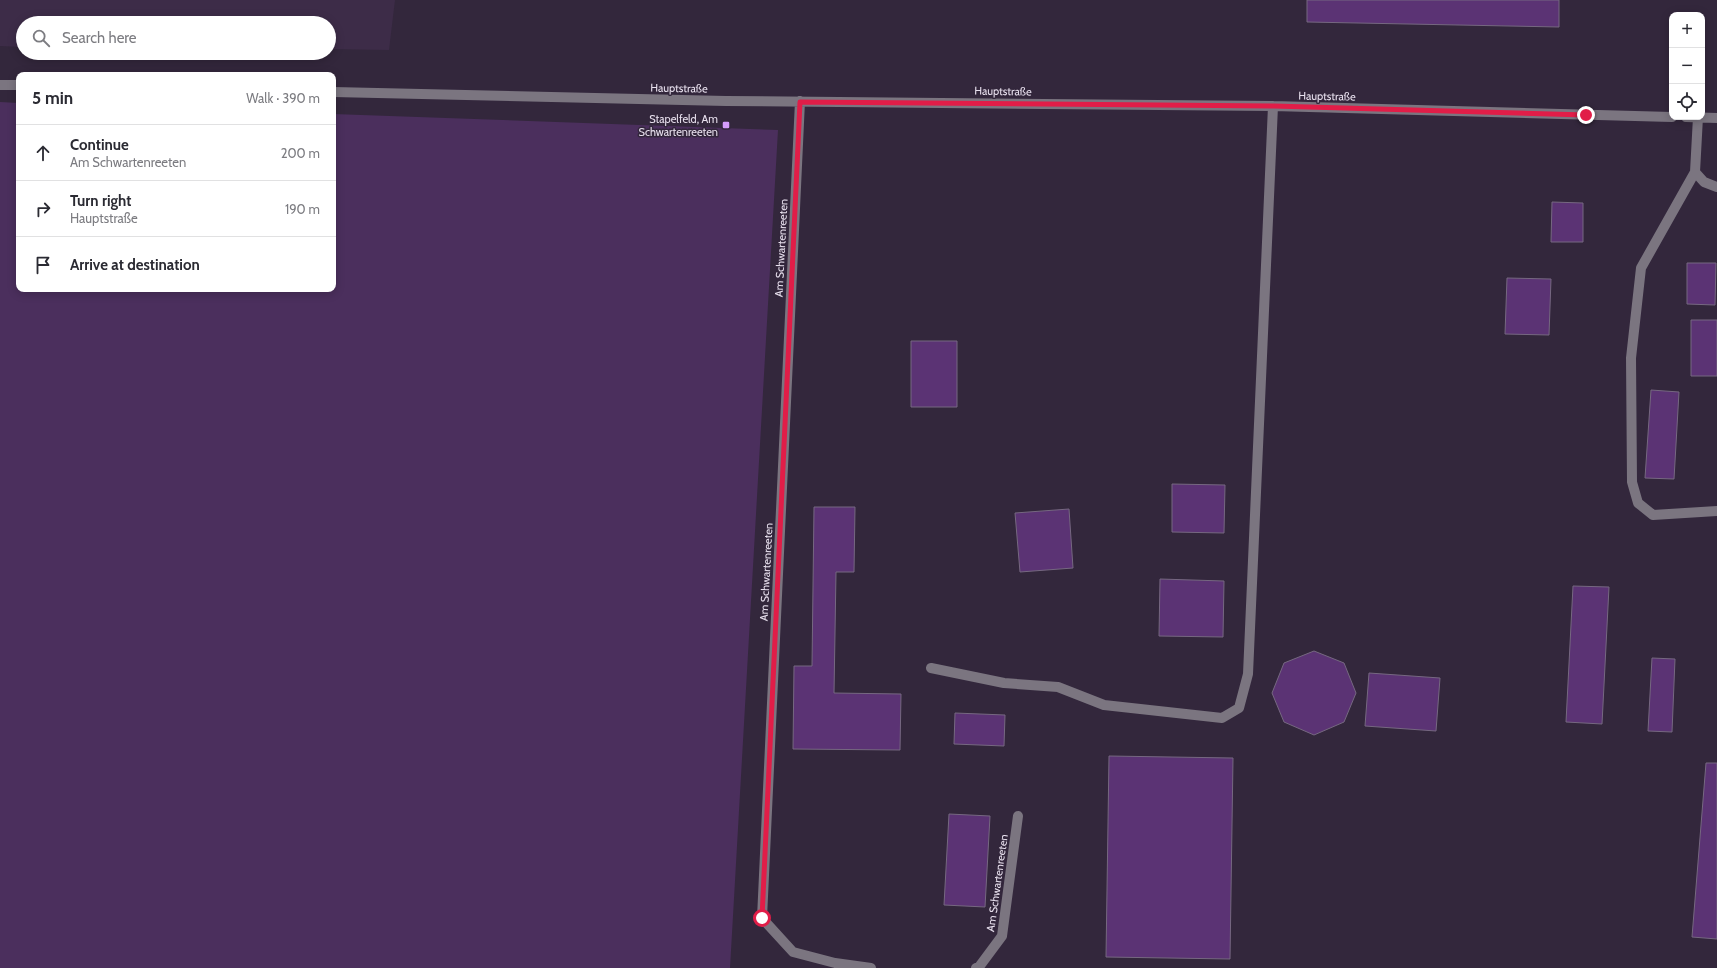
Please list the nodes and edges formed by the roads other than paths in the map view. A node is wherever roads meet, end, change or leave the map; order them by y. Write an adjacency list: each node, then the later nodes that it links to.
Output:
1 (0, 85): 2 (street)
2 (16, 85)
3 (336, 92): 4 (street, Hauptstraße)
4 (800, 102): 5 (street, Hauptstraße); 15 (street, Am Schwartenreeten)
5 (1274, 106): 6 (street, Hauptstraße); 13 (street)
6 (1669, 117)
7 (1705, 117): 8 (street)
8 (1717, 118)
9 (1698, 120): 10 (street)
10 (1695, 172): 11 (street); 12 (street)
11 (1717, 186)
12 (1717, 511)
13 (931, 668)
14 (1018, 816): 16 (street, Am Schwartenreeten)
15 (871, 968)
16 (976, 968)

